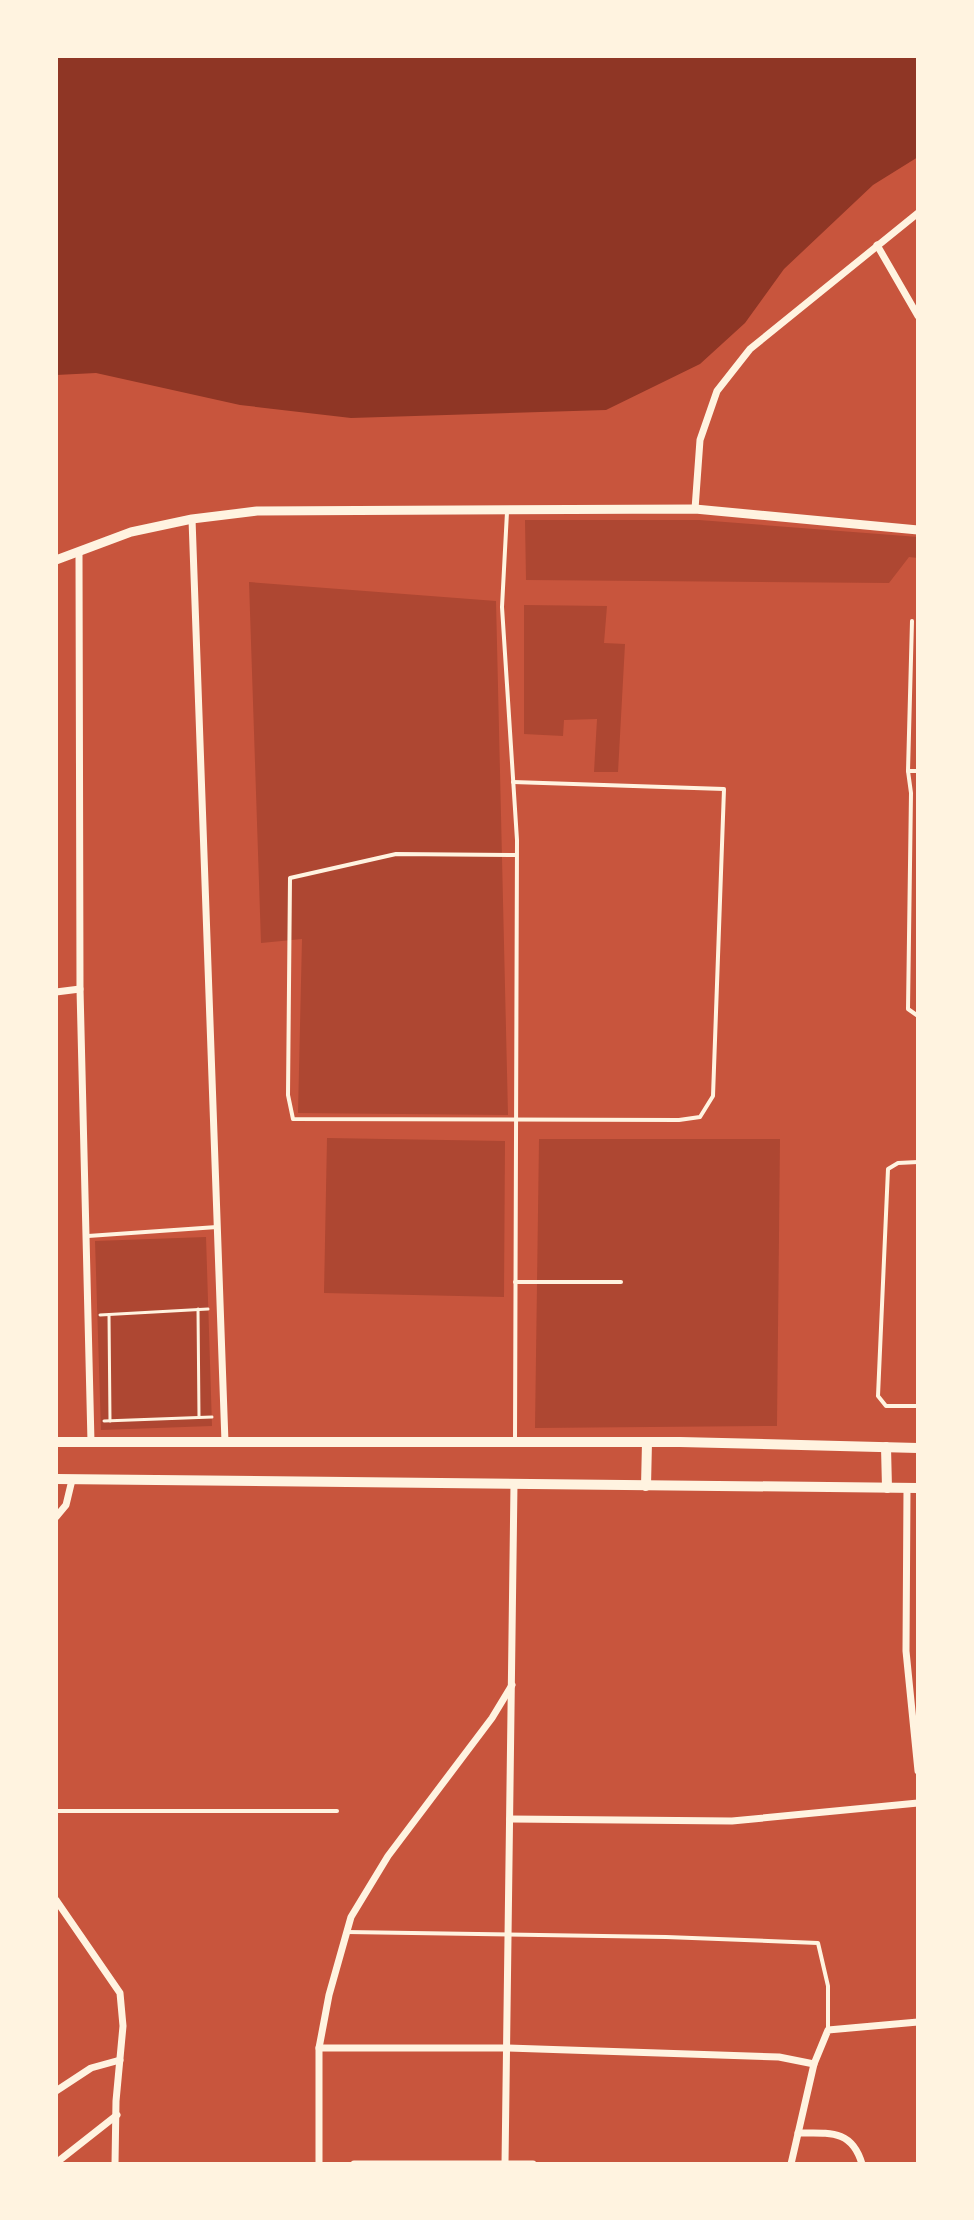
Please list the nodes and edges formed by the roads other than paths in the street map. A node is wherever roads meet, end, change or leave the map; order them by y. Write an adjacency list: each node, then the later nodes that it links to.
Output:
1 (918, 213): 2 (street)
2 (877, 245): 3 (street); 4 (street)
3 (918, 316)
4 (695, 509): 5 (street); 7 (street)
5 (507, 510): 6 (street); 13 (lane)
6 (192, 519): 8 (street); 20 (street)
7 (918, 530)
8 (79, 553): 9 (street); 15 (street)
9 (56, 560)
10 (912, 621): 11 (lane)
11 (908, 771): 12 (lane); 17 (lane)
12 (918, 771)
13 (513, 782): 14 (lane); 18 (lane)
14 (515, 855): 18 (lane); 18 (lane)
15 (80, 989): 16 (street); 21 (street)
16 (56, 992)
17 (918, 1016)
18 (514, 1121): 22 (lane)
19 (918, 1162): 24 (lane)
20 (217, 1227): 21 (lane); 27 (street)
21 (86, 1236): 26 (street)
22 (515, 1282): 23 (lane); 28 (lane)
23 (621, 1282)
24 (918, 1406)
25 (56, 1442): 26 (main road)
26 (91, 1442): 27 (main road)
27 (225, 1442): 28 (main road)
28 (515, 1442): 29 (main road)
29 (647, 1442): 30 (main road); 35 (main road)
30 (886, 1447): 31 (main road); 36 (main road)
31 (918, 1448)
32 (56, 1479): 33 (main road)
33 (72, 1480): 34 (main road); 38 (street)
34 (514, 1484): 35 (main road); 43 (street)
35 (646, 1486): 36 (main road)
36 (887, 1488): 37 (main road)
37 (913, 1488): 39 (street)
38 (56, 1517)
39 (907, 1531): 40 (street); 41 (street)
40 (918, 1532)
41 (906, 1651): 42 (street); 44 (street)
42 (918, 1651)
43 (512, 1684): 48 (street); 50 (street)
44 (918, 1771)
45 (918, 1803): 48 (street)
46 (56, 1811): 47 (lane)
47 (337, 1811)
48 (510, 1819): 51 (street)
49 (56, 1900): 56 (street)
50 (347, 1932): 51 (lane); 54 (street)
51 (509, 1935): 53 (lane); 55 (street)
52 (918, 2022): 53 (street)
53 (828, 2030): 57 (street)
54 (319, 2048): 55 (street); 63 (street)
55 (507, 2048): 57 (street); 65 (street)
56 (120, 2060): 58 (street); 59 (street)
57 (814, 2064): 60 (street)
58 (56, 2091)
59 (117, 2115): 61 (street); 62 (street)
60 (798, 2133): 67 (street); 68 (street)
61 (56, 2163)
62 (115, 2164)
63 (319, 2164)
64 (354, 2164): 65 (street)
65 (505, 2164): 66 (street)
66 (533, 2164)
67 (791, 2164)
68 (862, 2164)

